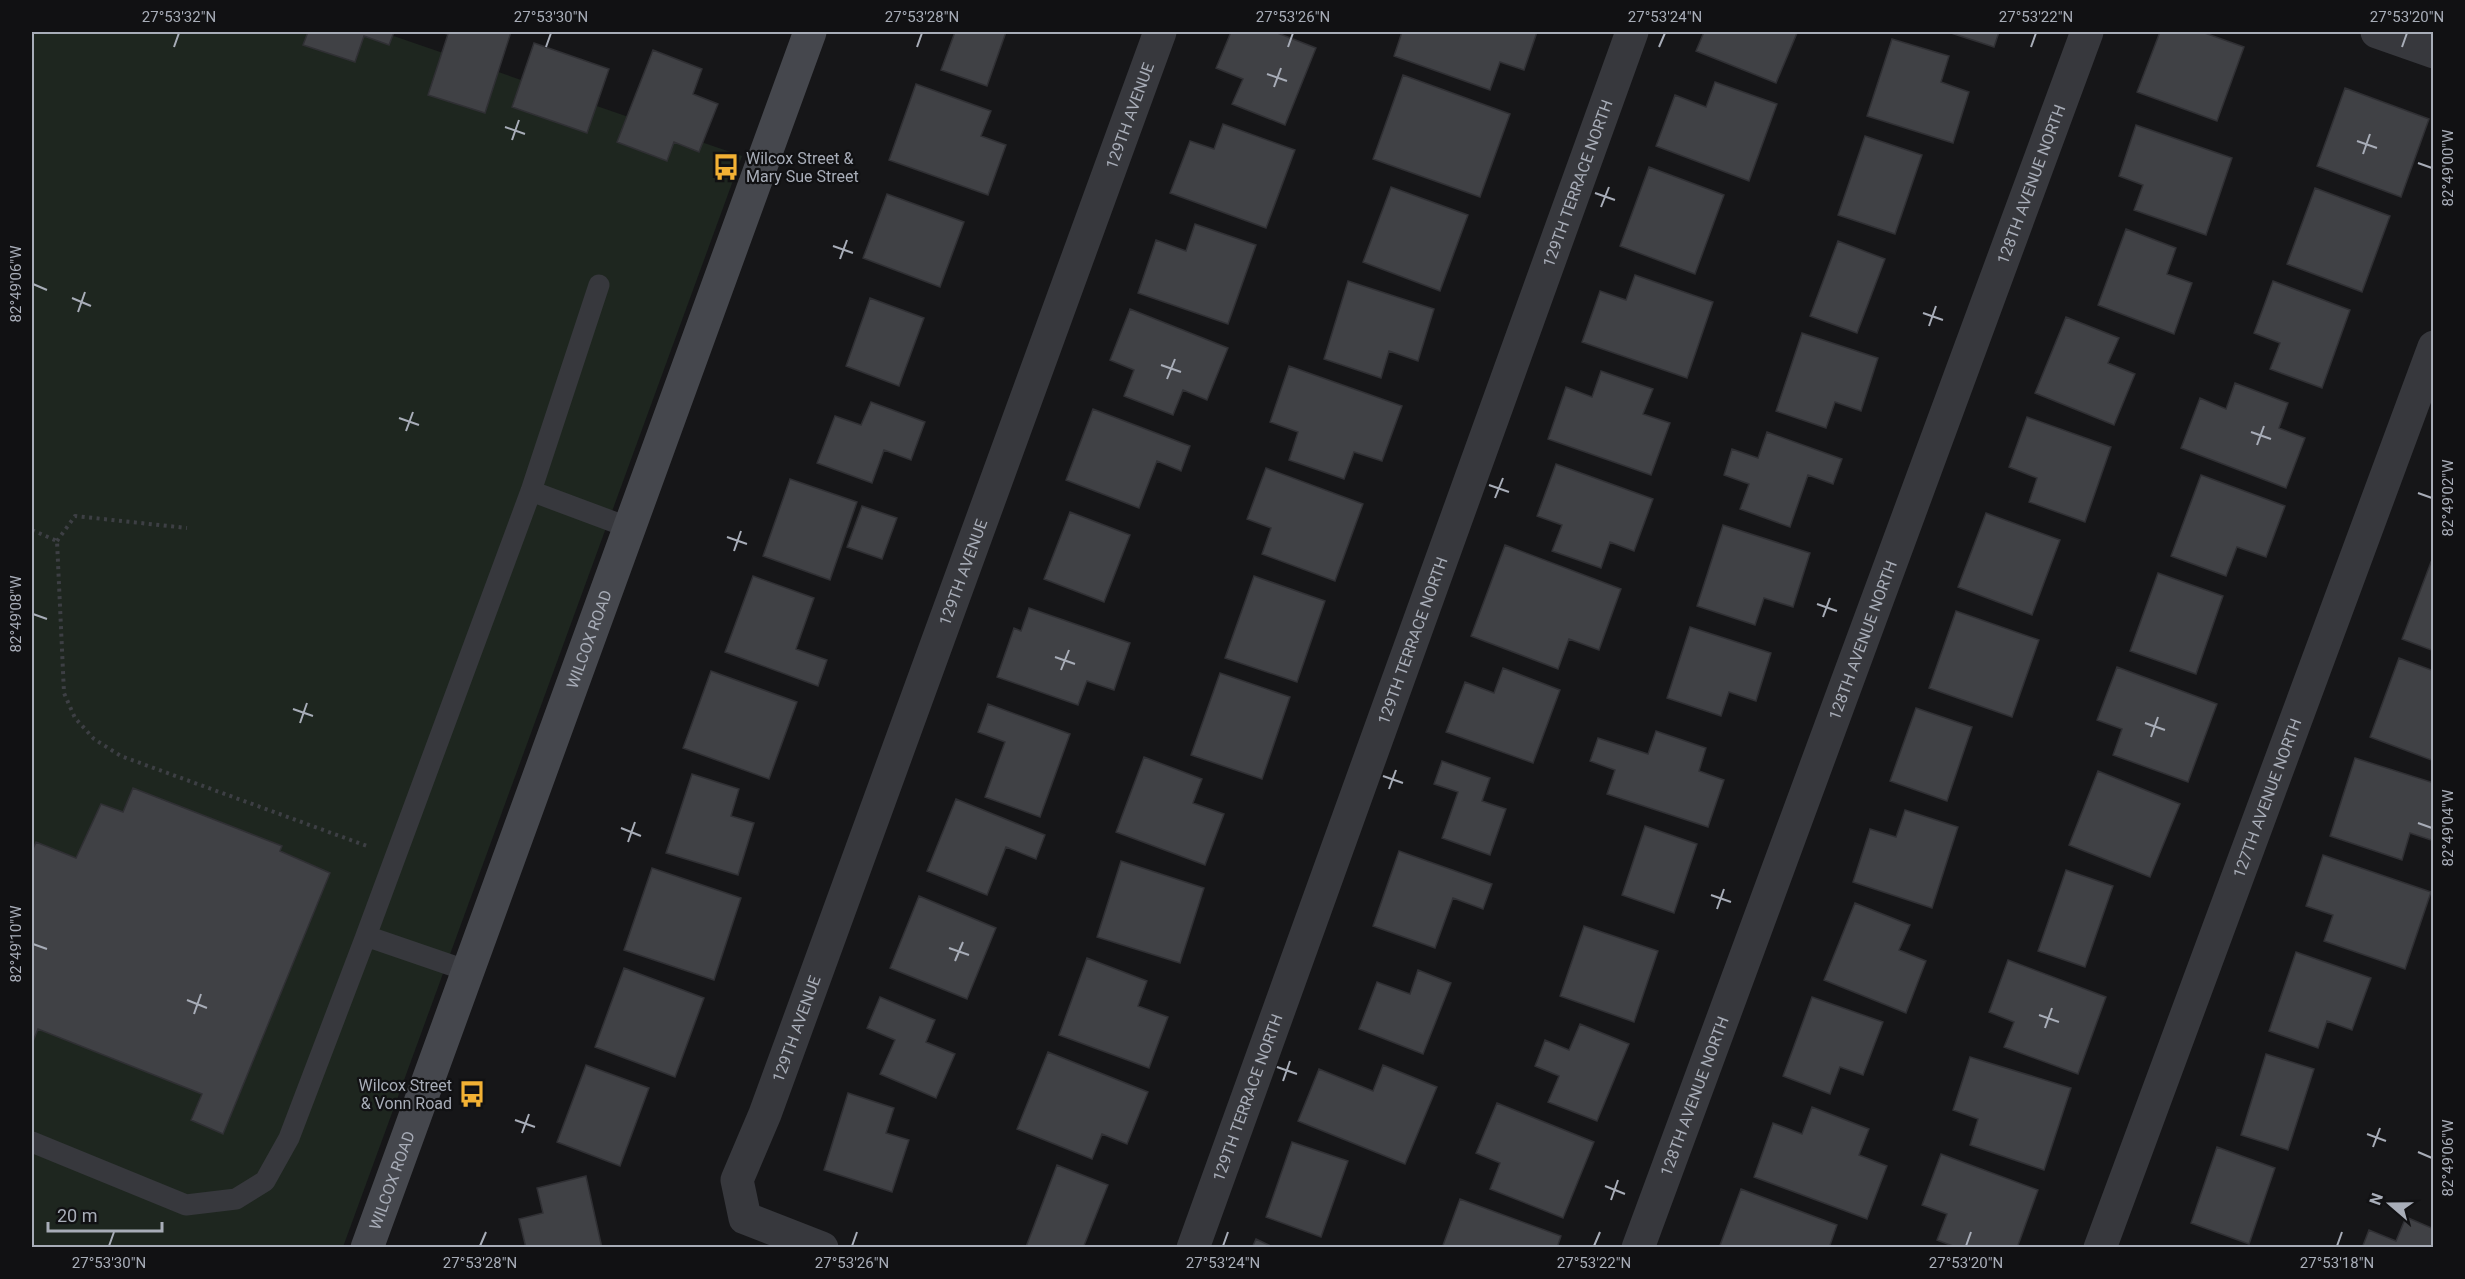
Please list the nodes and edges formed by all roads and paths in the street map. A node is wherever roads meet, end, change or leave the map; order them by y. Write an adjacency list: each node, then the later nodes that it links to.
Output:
1 (810, 32): 11 (street, WILCOX ROAD)
2 (1160, 32): 19 (street, 129TH AVENUE)
3 (1632, 32): 20 (street, 129TH TERRACE NORTH)
4 (2087, 32): 21 (street, 128TH AVENUE NORTH)
5 (2377, 32): 6 (street)
6 (2433, 52)
7 (599, 285): 9 (lane)
8 (2433, 347): 22 (street, 127TH AVENUE NORTH)
9 (531, 492): 11 (lane); 14 (lane)
10 (187, 528): 13 (path)
11 (630, 528): 16 (street, WILCOX ROAD)
12 (32, 530): 13 (path)
13 (57, 541): 14 (path)
14 (396, 856): 15 (lane)
15 (366, 936): 16 (lane); 17 (lane)
16 (468, 971): 18 (street, WILCOX ROAD)
17 (32, 1142)
18 (367, 1248)
19 (822, 1248)
20 (1193, 1248)
21 (1638, 1248)
22 (2100, 1248)

